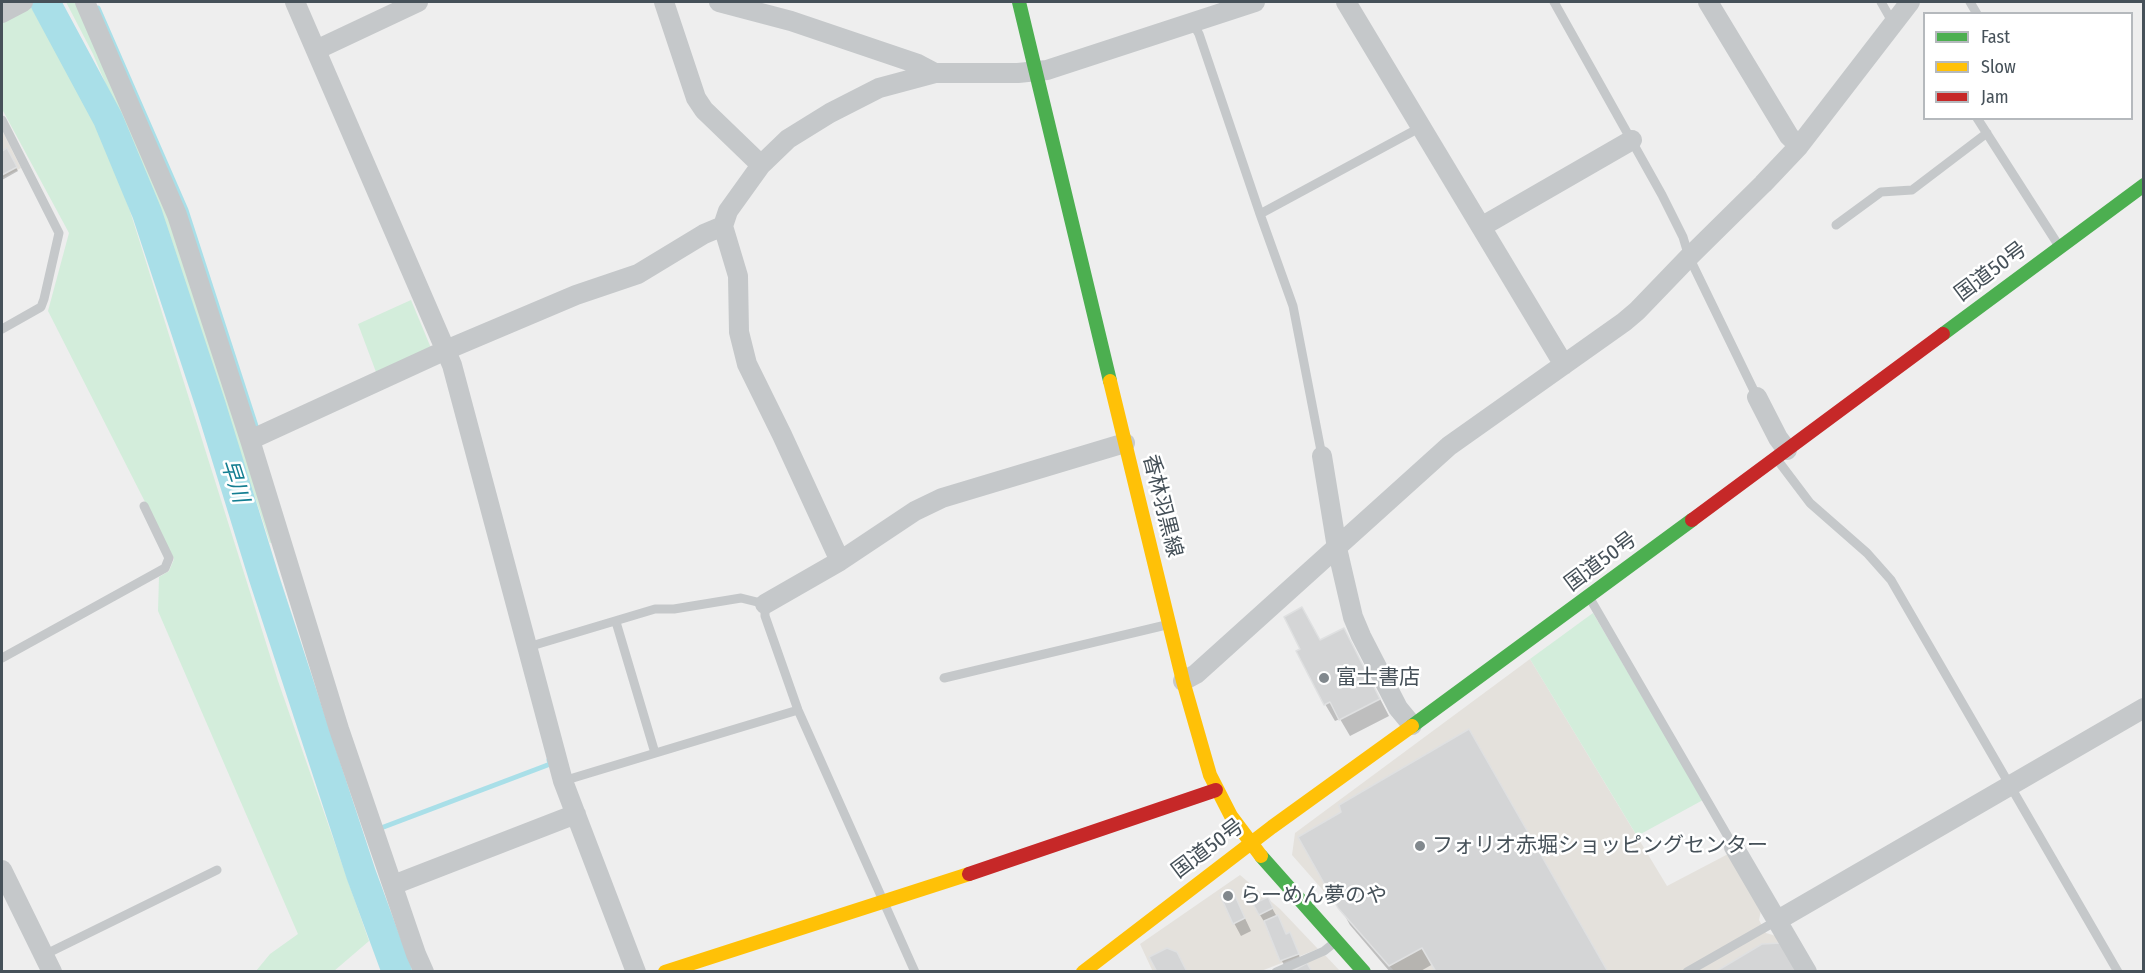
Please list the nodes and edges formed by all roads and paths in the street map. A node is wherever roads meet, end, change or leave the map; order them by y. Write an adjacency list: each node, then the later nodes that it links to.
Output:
1 (23, 2): 14 (street)
2 (85, 2): 38 (street)
3 (295, 2): 17 (street)
4 (418, 2): 17 (street)
5 (664, 2): 26 (street)
6 (719, 2): 19 (street)
7 (1019, 2): 18 (main road, 香林羽黒線)
8 (1255, 2): 15 (street)
9 (1346, 2): 22 (street)
10 (1554, 2): 24 (lane)
11 (1708, 2): 25 (street)
12 (1881, 2): 16 (lane)
13 (1910, 2): 16 (street)
14 (2, 13)
15 (1192, 22): 18 (street); 28 (lane)
16 (1893, 22): 25 (street)
17 (316, 50): 35 (street)
18 (1036, 72): 19 (street); 39 (main road, 香林羽黒線)
19 (934, 73): 26 (street)
20 (2, 120): 34 (lane)
21 (1978, 120): 23 (lane)
22 (1420, 128): 28 (lane); 31 (street)
23 (1987, 133): 29 (lane); 32 (lane)
24 (1632, 140): 31 (street); 33 (lane)
25 (1799, 146): 33 (street)
26 (761, 165): 30 (street)
27 (2144, 185): 32 (main road, 国道50号)
28 (1260, 214): 41 (lane)
29 (1836, 225)
30 (723, 226): 35 (street); 44 (street)
31 (1480, 226): 36 (street)
32 (2059, 247): 40 (main road, 国道50号)
33 (1689, 257): 36 (street); 37 (lane)
34 (2, 329)
35 (446, 350): 38 (street); 49 (street)
36 (1564, 365): 43 (street)
37 (1757, 397): 40 (street)
38 (250, 440): 65 (street)
39 (1125, 443): 44 (street); 48 (main road, 香林羽黒線)
40 (1781, 454): 45 (main road, 国道50号); 58 (lane)
41 (1322, 456): 43 (street)
42 (144, 506): 50 (lane)
43 (1337, 548): 52 (street); 55 (street)
44 (840, 561): 46 (street)
45 (1589, 597): 55 (main road, 国道50号); 62 (lane)
46 (765, 604): 47 (lane); 54 (lane)
47 (616, 622): 49 (lane); 56 (lane)
48 (1170, 624): 51 (lane); 52 (main road, 香林羽黒線)
49 (527, 648): 57 (street)
50 (2, 658)
51 (944, 678)
52 (1184, 681): 59 (main road, 香林羽黒線)
53 (2144, 708): 58 (street)
54 (798, 710): 56 (lane); 66 (lane)
55 (1412, 725): 61 (main road, 国道50号)
56 (655, 753): 57 (lane)
57 (563, 781): 60 (street)
58 (2010, 785): 67 (street); 80 (lane)
59 (1216, 790): 61 (main road, 香林羽黒線); 66 (main road)
60 (576, 814): 65 (street); 72 (street)
61 (1250, 843): 68 (main road, 香林羽黒線); 75 (main road, 国道50号)
62 (1734, 847): 67 (street)
63 (2, 870): 69 (street)
64 (217, 870): 69 (lane)
65 (393, 885): 71 (street)
66 (884, 901): 70 (main road); 74 (lane)
67 (1778, 920): 78 (lane); 79 (street)
68 (1336, 941): 76 (lane); 77 (main road, 香林羽黒線)
69 (48, 963)
70 (685, 969): 73 (main road)
71 (424, 972)
72 (636, 972)
73 (665, 972)
74 (915, 972)
75 (1083, 972)
76 (1276, 972)
77 (1364, 972)
78 (1687, 972)
79 (1807, 972)
80 (2118, 972)

